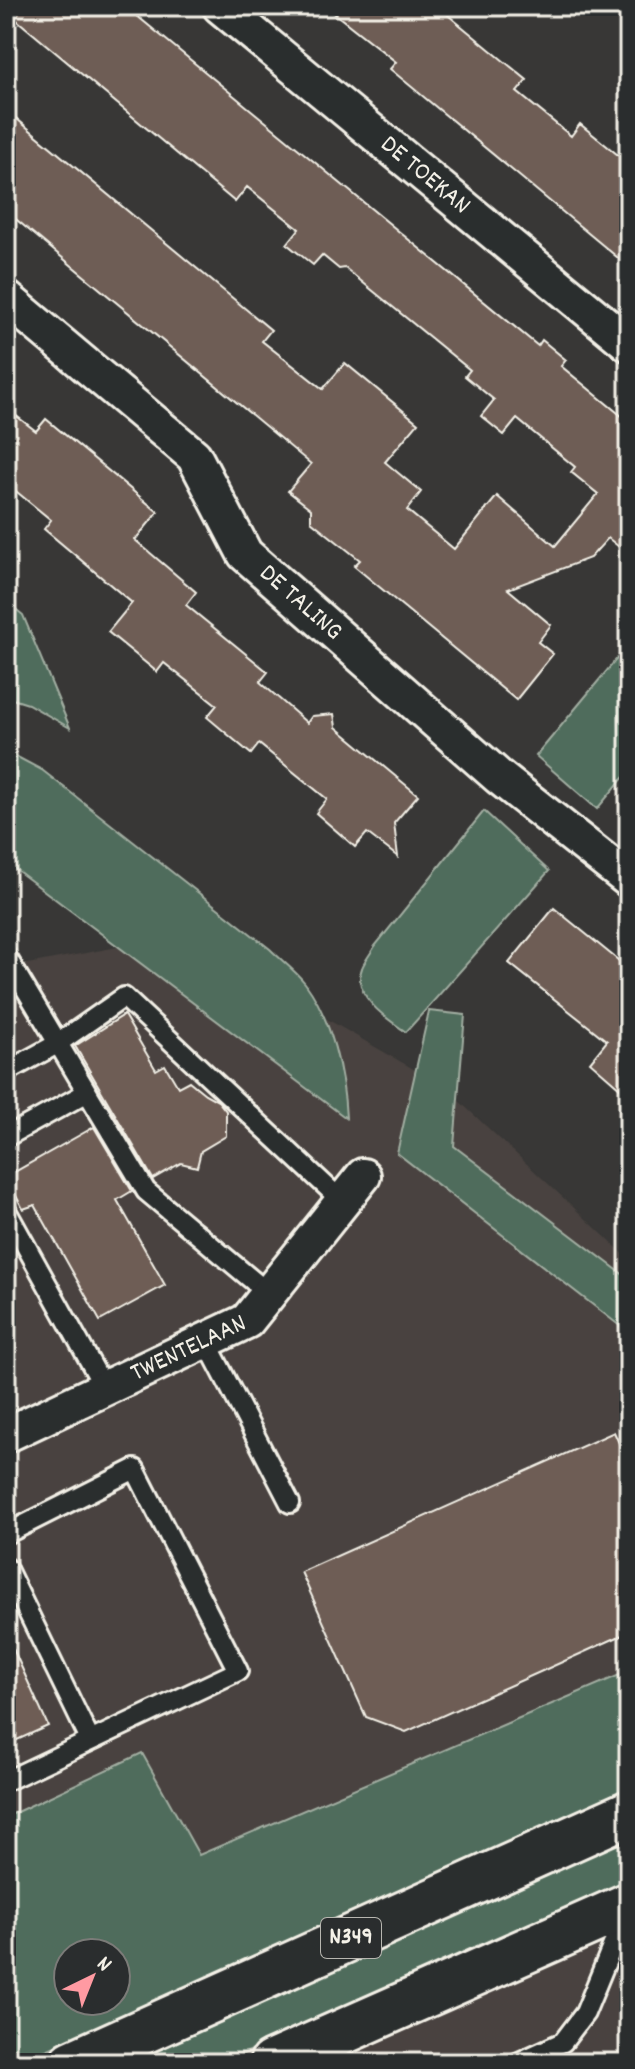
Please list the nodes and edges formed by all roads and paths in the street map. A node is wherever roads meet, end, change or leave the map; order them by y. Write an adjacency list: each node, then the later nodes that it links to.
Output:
1 (220, 6): 3 (street, DE TOEKAN)
2 (6, 298): 4 (street, DE TALING)
3 (629, 344)
4 (629, 880)
5 (6, 956): 6 (lane)
6 (57, 1044): 7 (lane); 8 (lane); 10 (lane)
7 (6, 1072)
8 (86, 1093): 9 (lane); 12 (lane)
9 (6, 1137)
10 (353, 1189): 12 (street, TWENTELAAN)
11 (6, 1210): 14 (lane)
12 (269, 1294): 13 (street, TWENTELAAN)
13 (206, 1341): 14 (street, TWENTELAAN); 16 (lane)
14 (105, 1389): 15 (street, TWENTELAAN)
15 (6, 1435)
16 (290, 1503)
17 (6, 1534): 19 (lane)
18 (6, 1567): 19 (lane)
19 (90, 1740): 20 (lane)
20 (6, 1781)
21 (629, 1813): 23 (main road, N349)
22 (629, 1906): 24 (main road); 25 (lane)
23 (72, 2063)
24 (272, 2063)
25 (517, 2063)

